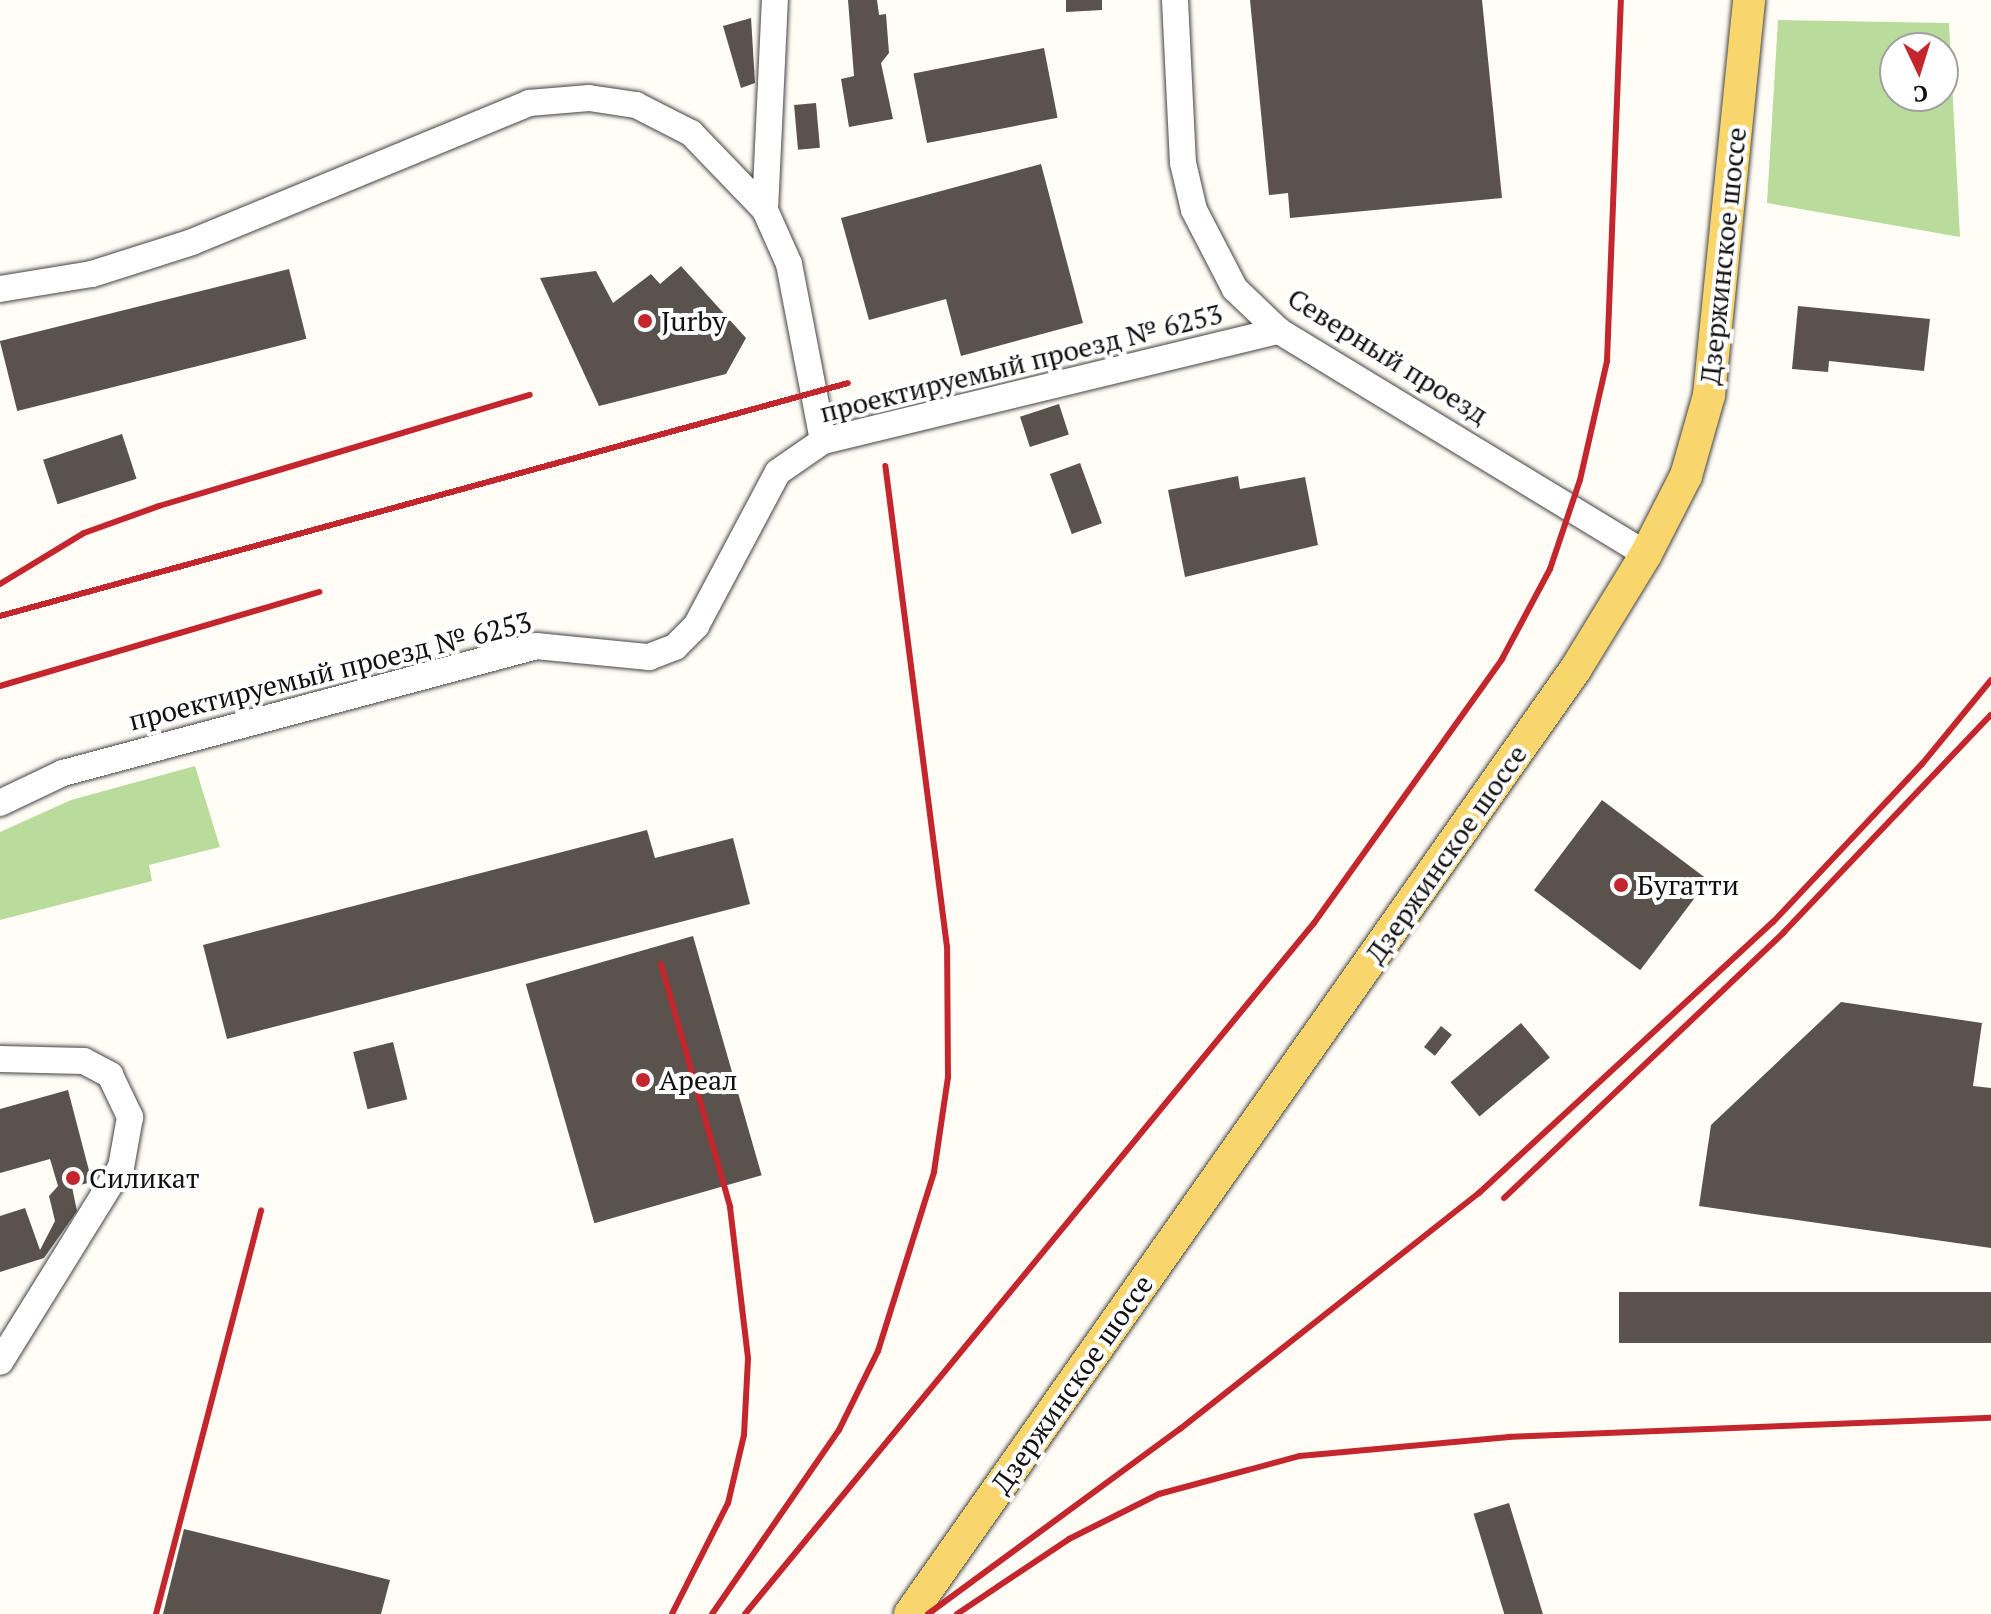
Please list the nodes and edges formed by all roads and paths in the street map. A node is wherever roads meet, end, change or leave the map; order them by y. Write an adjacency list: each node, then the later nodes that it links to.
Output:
1 (775, 0): 4 (street)
2 (1175, 0): 6 (street, Северный проезд)
3 (1749, 0): 8 (main road, Дзержинское шоссе)
4 (765, 210): 5 (street); 7 (street)
5 (0, 289)
6 (1279, 331): 7 (street, проектируемый проезд № 6253); 8 (street, Северный проезд)
7 (823, 441): 9 (street, проектируемый проезд № 6253)
8 (1646, 554): 12 (main road, Дзержинское шоссе)
9 (0, 803)
10 (0, 1059): 11 (street)
11 (0, 1362)
12 (910, 1614)

